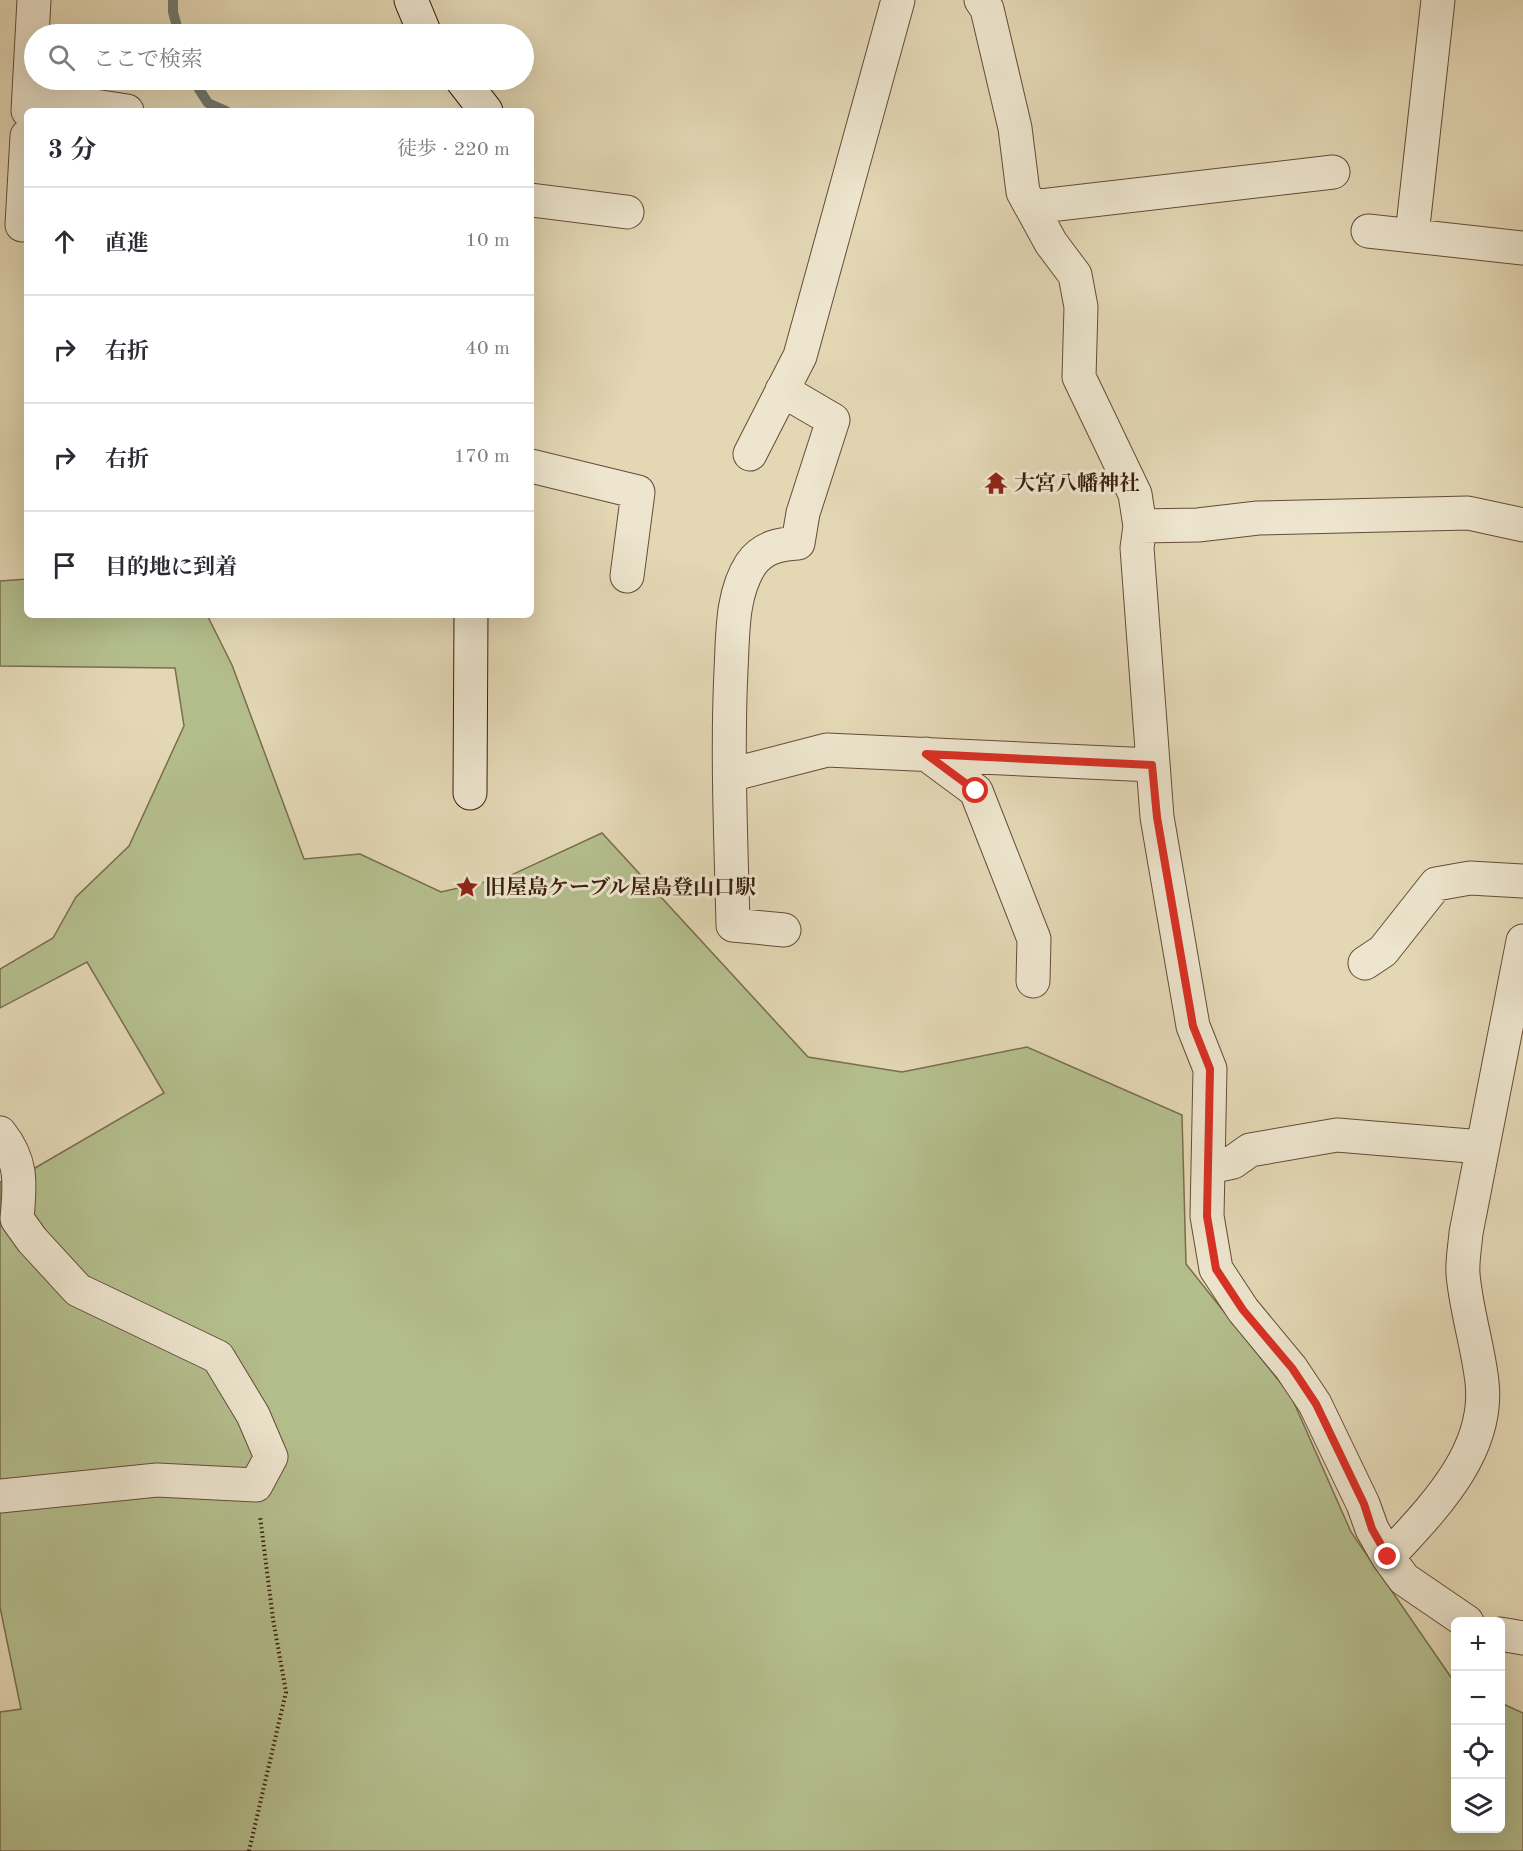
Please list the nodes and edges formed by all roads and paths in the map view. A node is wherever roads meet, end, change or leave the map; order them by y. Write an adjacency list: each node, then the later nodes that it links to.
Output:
1 (34, 0): 6 (street)
2 (411, 0): 7 (street)
3 (898, 0): 21 (street)
4 (981, 0): 15 (street)
5 (1438, 0): 17 (street)
6 (33, 24)
7 (421, 24)
8 (470, 90): 11 (street)
9 (29, 104): 10 (street)
10 (85, 108)
11 (484, 108)
12 (24, 160): 18 (street)
13 (1333, 172): 15 (street)
14 (534, 200): 16 (street)
15 (1032, 207): 25 (street)
16 (627, 212)
17 (1414, 217)
18 (16, 224)
19 (1368, 231): 20 (street)
20 (1523, 248)
21 (782, 390): 22 (street); 30 (street)
22 (750, 454)
23 (534, 467): 26 (street)
24 (1523, 525): 25 (street)
25 (1140, 526): 29 (street)
26 (627, 576)
27 (471, 618): 31 (street)
28 (926, 754): 29 (street); 30 (street); 36 (street)
29 (1152, 765): 39 (street)
30 (730, 775): 33 (street)
31 (470, 794)
32 (1523, 881): 35 (street)
33 (784, 930)
34 (1523, 941): 38 (street)
35 (1365, 963)
36 (1033, 981)
37 (0, 1133): 40 (street)
38 (1482, 1147): 39 (street); 42 (street)
39 (1209, 1167): 42 (street)
40 (256, 1485): 41 (street); 46 (path)
41 (0, 1496)
42 (1388, 1557): 43 (street)
43 (1460, 1617)
44 (1505, 1635): 45 (street)
45 (1523, 1638)
46 (249, 1851)

